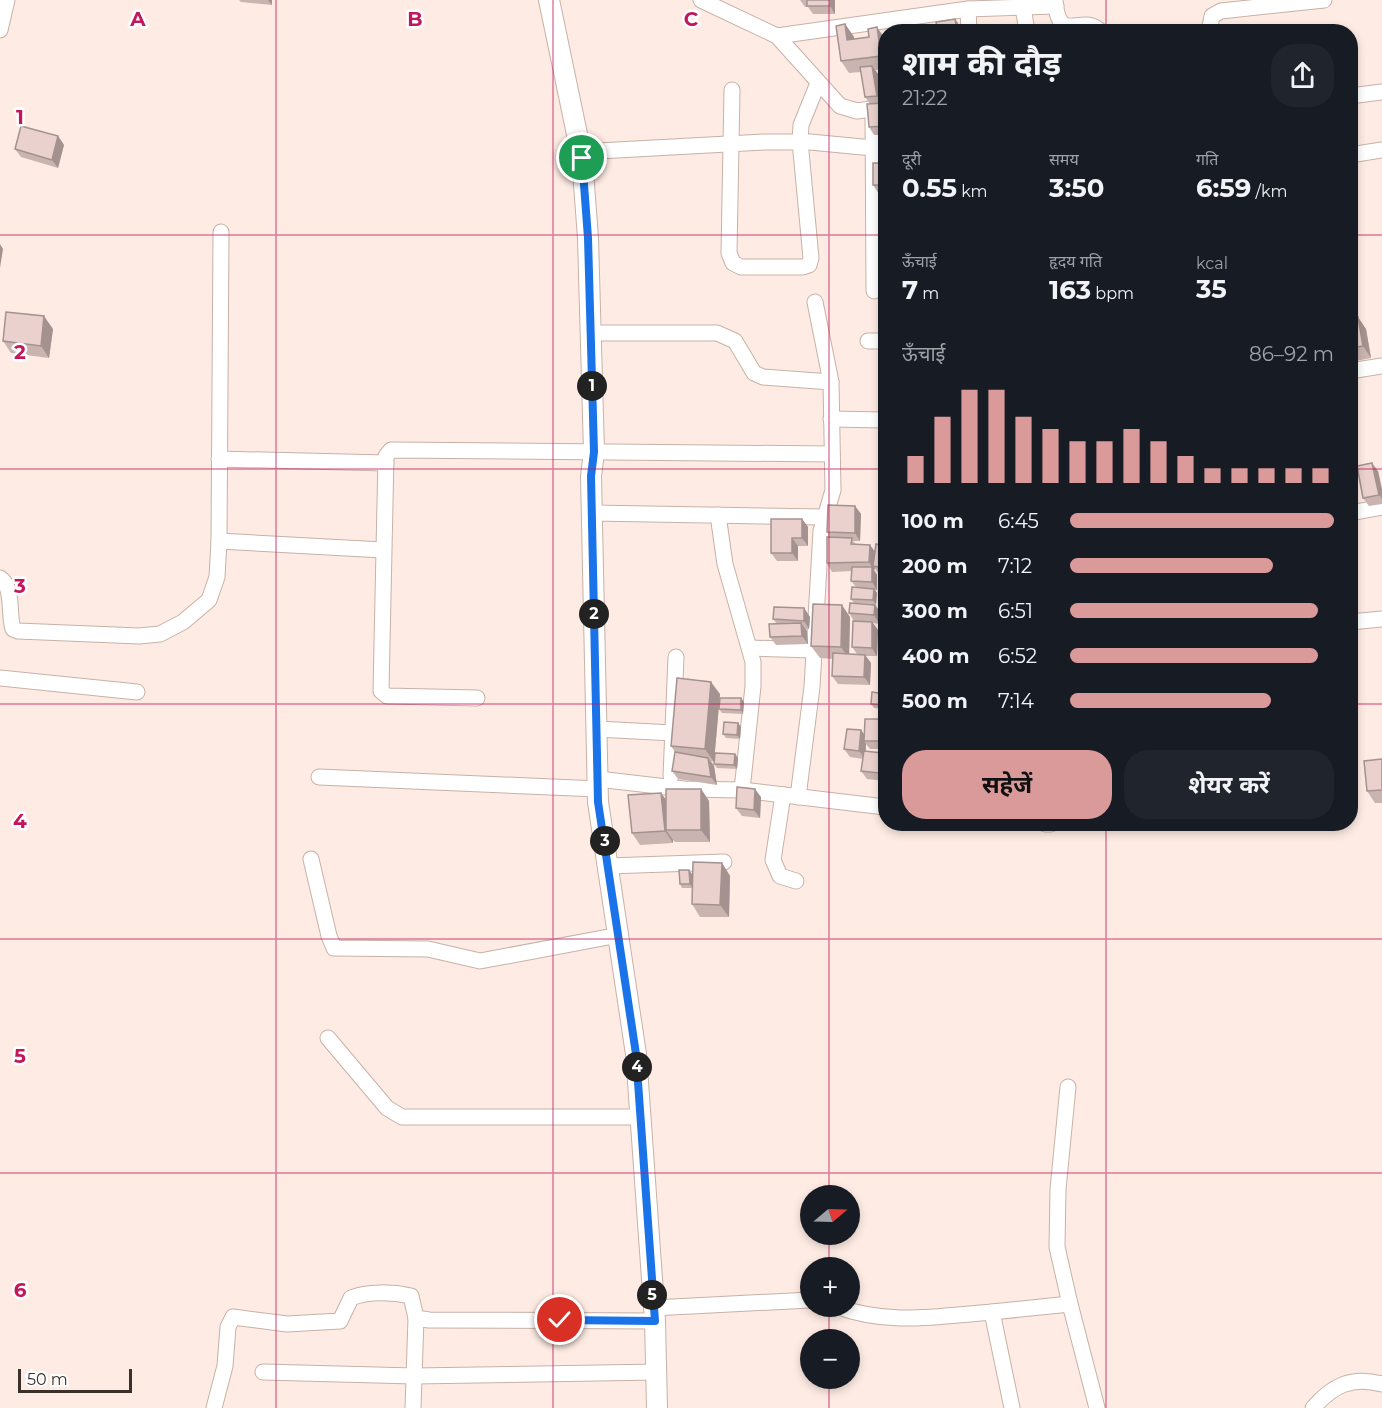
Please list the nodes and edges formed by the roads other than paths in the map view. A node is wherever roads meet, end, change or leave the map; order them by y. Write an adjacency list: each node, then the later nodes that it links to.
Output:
1 (7, 0): 13 (street)
2 (549, 0): 25 (street)
3 (700, 0): 14 (street)
4 (1324, 0): 12 (street)
5 (1055, 3): 7 (street); 11 (street)
6 (988, 4): 7 (street); 8 (street)
7 (1023, 7): 10 (street)
8 (968, 9): 9 (street); 14 (street)
9 (969, 24)
10 (1026, 24)
11 (1061, 24)
12 (1210, 24)
13 (0, 30)
14 (777, 36): 15 (street)
15 (818, 83): 19 (street); 21 (street)
16 (732, 90): 22 (street)
17 (1382, 92): 18 (street)
18 (1358, 95)
19 (878, 108)
20 (878, 115): 23 (street)
21 (800, 141): 22 (street); 22 (street); 23 (street)
22 (731, 143): 25 (street)
23 (873, 148): 27 (street)
24 (1382, 150): 26 (street)
25 (580, 152): 32 (street)
26 (1358, 154)
27 (878, 160)
28 (878, 189): 30 (street)
29 (221, 232): 42 (street)
30 (874, 291)
31 (815, 302): 37 (street)
32 (590, 333): 37 (street); 40 (street)
33 (868, 340): 34 (street)
34 (878, 340)
35 (1382, 366): 36 (street)
36 (1358, 370)
37 (831, 382): 38 (street)
38 (831, 419): 39 (street); 41 (street)
39 (878, 420)
40 (594, 452): 41 (street); 43 (street); 46 (street)
41 (831, 454): 48 (street)
42 (219, 459): 43 (street); 49 (street)
43 (386, 463): 50 (street)
44 (1382, 507): 45 (street)
45 (1358, 512)
46 (592, 513): 47 (street); 60 (street)
47 (718, 515): 48 (street); 54 (street)
48 (824, 518): 55 (street)
49 (219, 541): 50 (street); 51 (street)
50 (383, 549): 59 (street)
51 (0, 578)
52 (1382, 620): 53 (street)
53 (1358, 622)
54 (750, 648): 55 (street); 65 (street)
55 (814, 650): 66 (street)
56 (676, 657): 61 (street)
57 (0, 678): 58 (street)
58 (137, 692)
59 (477, 698)
60 (597, 729): 61 (street); 64 (street)
61 (673, 733): 62 (street)
62 (671, 776)
63 (319, 777): 64 (street)
64 (598, 784): 65 (street); 70 (street)
65 (742, 790): 66 (street)
66 (791, 796): 67 (street); 71 (street)
67 (878, 806)
68 (311, 860): 72 (street)
69 (724, 862): 70 (street)
70 (608, 867): 72 (street)
71 (796, 881)
72 (619, 935): 75 (street)
73 (328, 1038): 75 (street)
74 (1068, 1087): 77 (street)
75 (641, 1117): 80 (street)
76 (800, 1301): 80 (street)
77 (1070, 1304): 78 (street); 90 (street)
78 (992, 1312): 79 (street); 89 (street)
79 (860, 1314)
80 (654, 1315): 81 (street); 83 (street)
81 (416, 1318): 84 (street); 86 (street)
82 (263, 1372): 84 (street)
83 (657, 1372): 84 (street); 88 (street)
84 (414, 1376): 87 (street)
85 (1382, 1384): 91 (street)
86 (214, 1408)
87 (413, 1408)
88 (657, 1408)
89 (1012, 1408)
90 (1097, 1408)
91 (1314, 1408)

